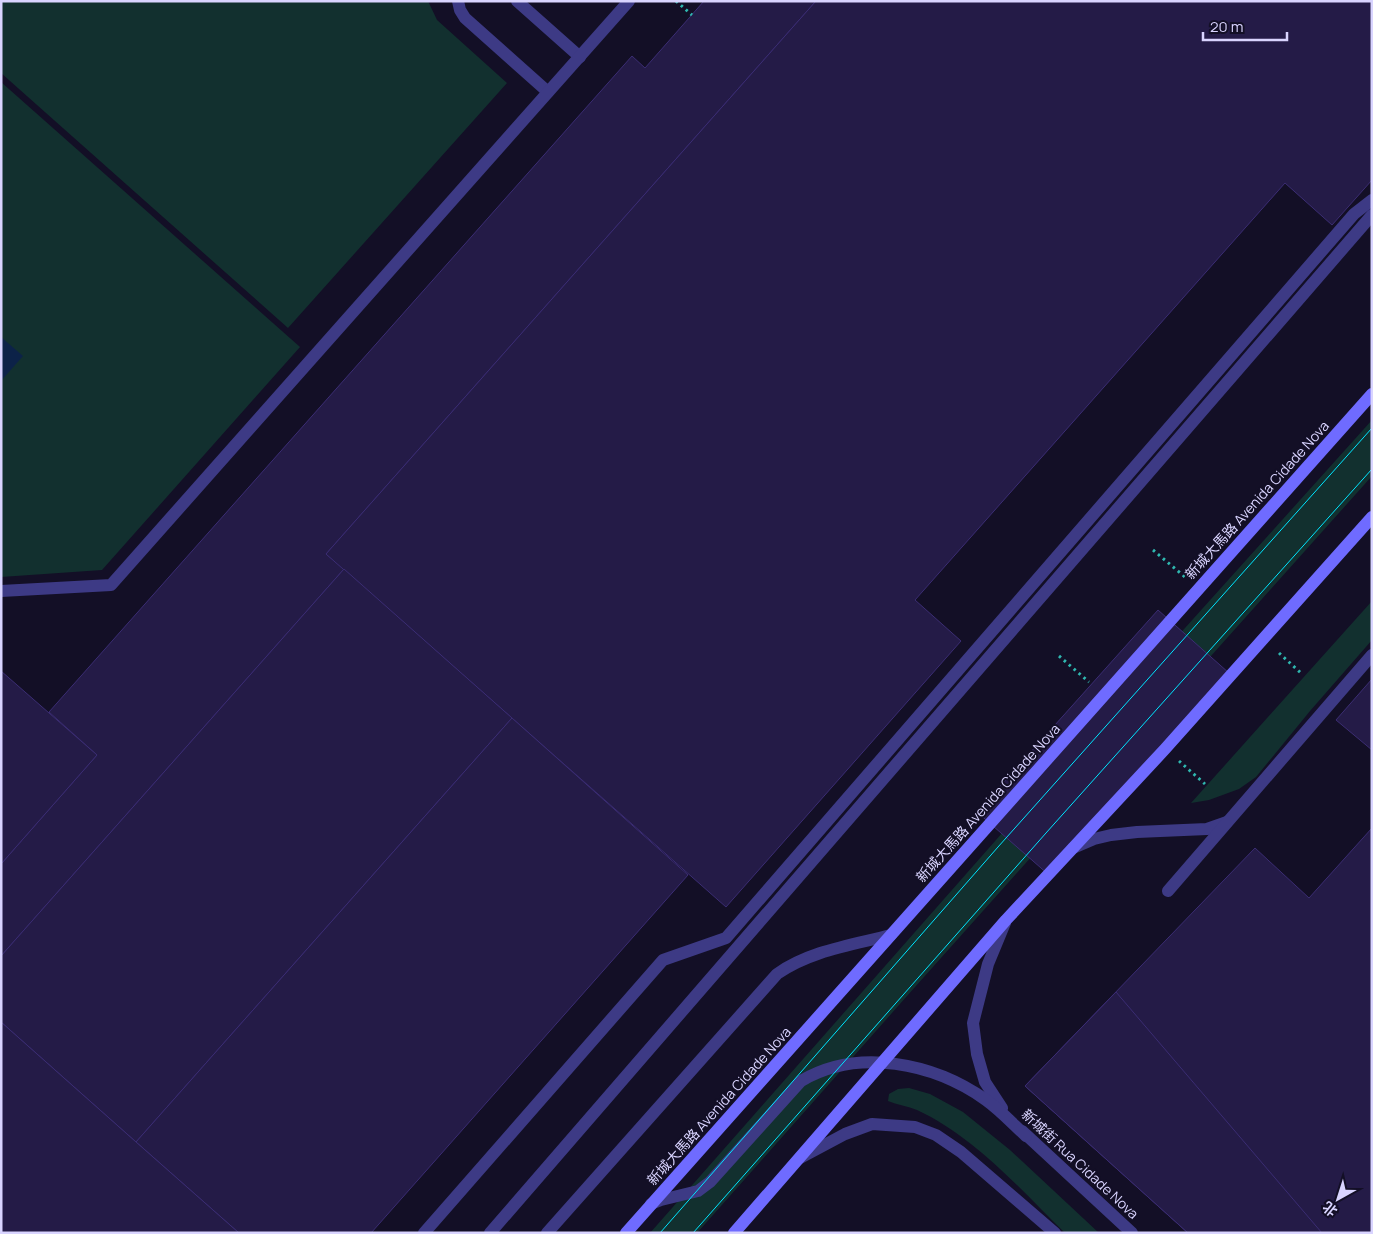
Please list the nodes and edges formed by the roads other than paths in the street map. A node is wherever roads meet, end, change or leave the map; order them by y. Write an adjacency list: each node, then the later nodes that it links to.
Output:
1 (458, 1): 5 (street)
2 (517, 1): 4 (street)
3 (629, 1): 4 (street)
4 (580, 57): 5 (street)
5 (548, 92): 10 (street)
6 (1372, 200): 21 (street)
7 (1372, 215): 22 (street)
8 (1372, 394): 16 (main road, 新城大馬路 Avenida Cidade Nova)
9 (1372, 517): 13 (main road)
10 (1, 591)
11 (1372, 655): 12 (street)
12 (1227, 822): 13 (street); 14 (street)
13 (1073, 848): 15 (main road)
14 (1168, 891)
15 (1006, 920): 17 (main road); 18 (street, 新城街 Rua Cidade Nova)
16 (890, 935): 20 (main road, 新城大馬路 Avenida Cidade Nova); 23 (street)
17 (883, 1062): 18 (street); 19 (main road); 20 (street)
18 (1026, 1136): 27 (street, 新城街 Rua Cidade Nova)
19 (799, 1159): 25 (main road); 26 (street)
20 (651, 1204): 24 (main road, 新城大馬路 Avenida Cidade Nova)
21 (424, 1233)
22 (490, 1233)
23 (547, 1233)
24 (626, 1233)
25 (734, 1233)
26 (1055, 1233)
27 (1132, 1233)

